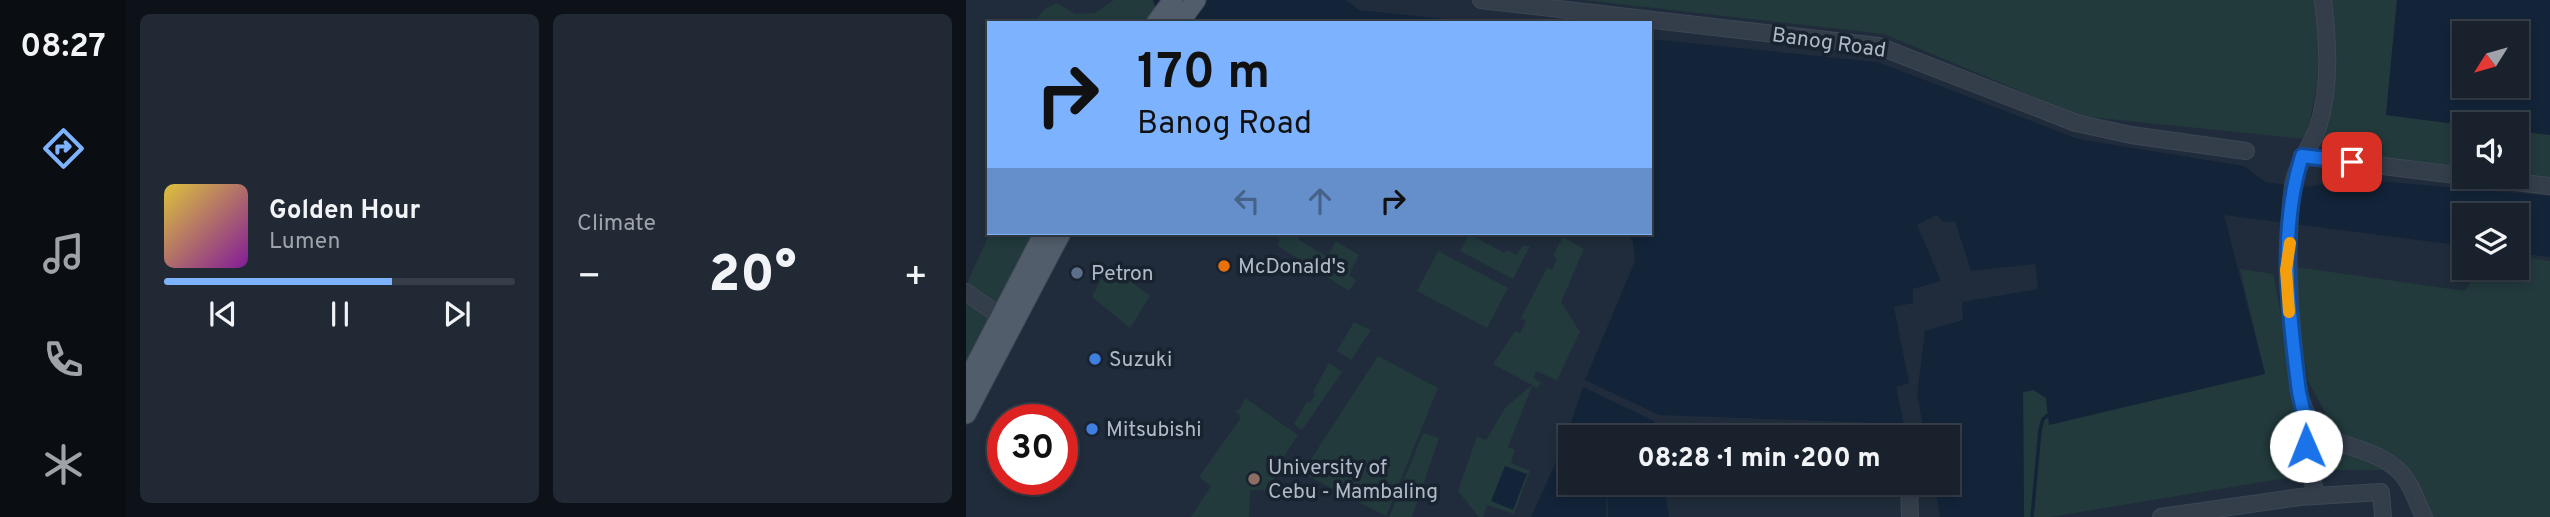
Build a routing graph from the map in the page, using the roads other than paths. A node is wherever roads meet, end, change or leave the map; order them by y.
1 (1196, 0) edge
2 (1481, 0) edge
3 (2323, 0) edge
4 (1168, 15) edge
5 (2246, 151) dead end
6 (2302, 156) junction
7 (2452, 175) edge
8 (2529, 184) edge
9 (2550, 186) edge
10 (1043, 235) edge
11 (1060, 235) edge
12 (966, 292) edge
13 (1000, 316) junction
14 (966, 383) edge
15 (966, 414) edge
16 (2312, 426) junction
17 (1909, 495) edge
18 (2316, 495) junction
19 (1910, 517) edge
20 (2161, 517) edge
21 (2383, 517) edge
22 (2424, 517) edge

1 - 4 main road
2 - 5 street, Banog Road
3 - 6 street
6 - 7 street
6 - 16 street
8 - 9 street
10 - 13 main road
11 - 15 main road
12 - 13 street
13 - 14 main road
16 - 18 street
16 - 22 street
17 - 19 street
18 - 20 street
18 - 21 street

